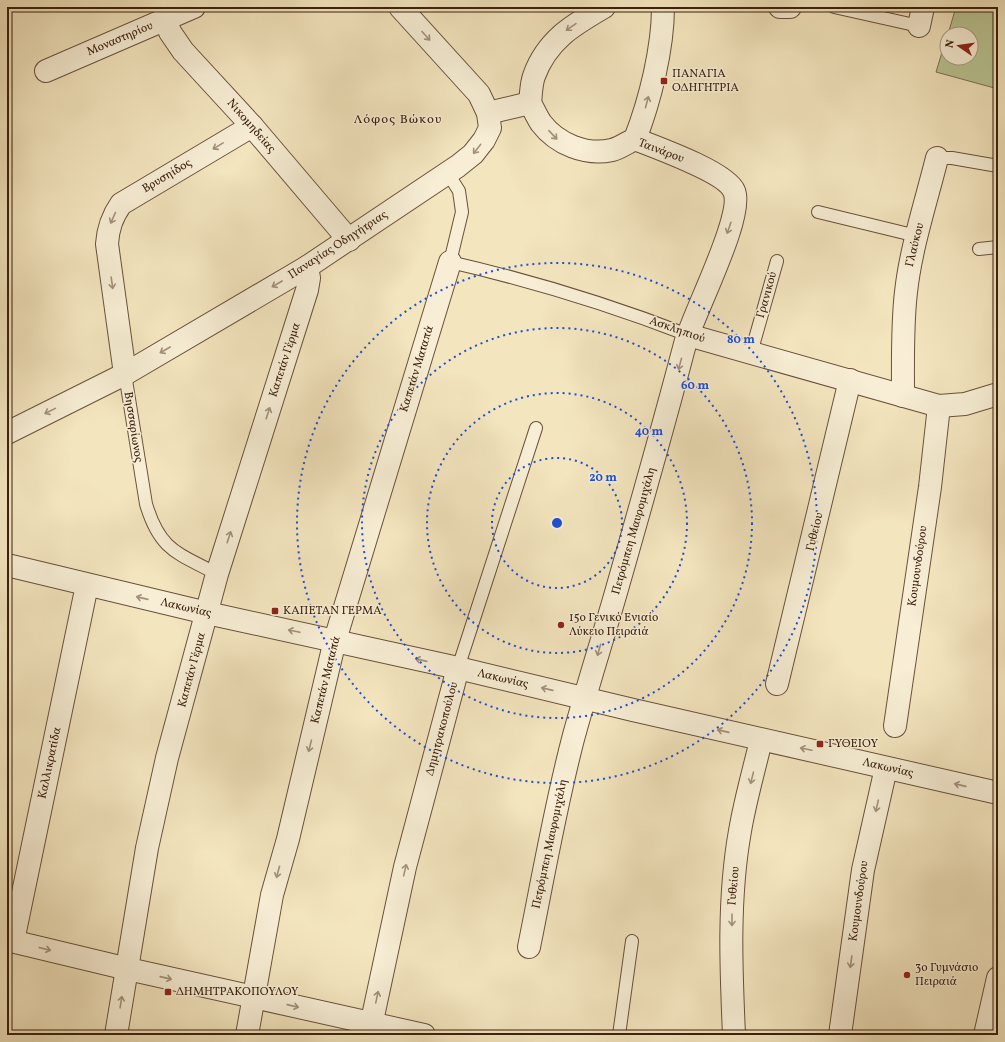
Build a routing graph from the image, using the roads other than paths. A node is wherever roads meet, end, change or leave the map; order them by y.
1 (194, 7) edge
2 (400, 7) edge
3 (604, 7) edge
4 (663, 7) edge
5 (780, 7) edge
6 (790, 7) edge
7 (834, 7) edge
8 (166, 13) edge
9 (921, 17) edge
10 (46, 71) dead end
11 (530, 103) junction
12 (488, 113) junction
13 (252, 126) junction
14 (635, 139) junction
15 (937, 158) joint
16 (998, 166) edge
17 (447, 172) junction
18 (734, 190) joint
19 (818, 212) dead end
20 (917, 236) junction
21 (349, 240) junction
22 (107, 244) joint
23 (998, 247) edge
24 (979, 249) dead end
25 (777, 261) dead end
26 (450, 262) junction
27 (307, 266) junction
28 (688, 335) junction
29 (751, 353) junction
30 (125, 374) junction
31 (850, 380) junction
32 (998, 394) edge
33 (903, 396) junction
34 (939, 406) junction
35 (536, 428) dead end
36 (7, 433) edge
37 (7, 565) edge
38 (217, 574) junction
39 (87, 585) junction
40 (207, 613) junction
41 (335, 640) junction
42 (458, 668) junction
43 (777, 684) dead end
44 (585, 698) junction
45 (895, 726) dead end
46 (761, 740) junction
47 (886, 768) junction
48 (998, 794) edge
49 (10, 940) edge
50 (632, 941) dead end
51 (529, 947) dead end
52 (128, 969) junction
53 (998, 978) edge
54 (254, 997) junction
55 (370, 1029) edge
56 (116, 1035) edge
57 (247, 1035) edge
58 (424, 1035) edge
59 (619, 1035) edge
60 (734, 1035) edge
61 (840, 1035) edge
62 (984, 1035) edge

1 - 8 street, Μοναστηρίου
2 -> 12 street
3 -> 11 street
14 -> 4 street
5 - 6 street
7 - 9 lane
8 - 10 street, Μοναστηρίου
8 - 13 street, Νικομηδείας
11 - 12 street
11 -> 14 street, Ταινάρου
12 -> 17 street, Παναγίας Οδηγήτριας
13 - 21 street, Νικομηδείας
13 -> 22 street, Βρυσηίδος
14 - 18 street, Ταινάρου
15 - 16 lane, Γλαύκου
15 - 20 street, Γλαύκου
17 - 21 street, Παναγίας Οδηγήτριας
17 - 26 lane
18 -> 28 street, Πετρόμπεη Μαυρομιχάλη
19 - 20 lane
20 - 33 street, Γλαύκου
21 - 27 street, Παναγίας Οδηγήτριας
22 -> 30 street, Βησσαρίωνος
23 - 24 lane
25 - 29 lane, Γρανικού
26 - 28 lane, Ασκληπιού
26 - 41 street, Καπετάν Ματαπά
27 -> 30 street, Παναγίας Οδηγήτριας
38 -> 27 street, Καπετάν Γέρμα
28 - 29 street, Ασκληπιού
28 -> 44 street, Πετρόμπεη Μαυρομιχάλη
29 - 31 street, Ασκληπιού
30 -> 36 street, Παναγίας Οδηγήτριας
30 - 38 lane, Βησσαρίωνος
31 - 33 street, Ασκληπιού
31 - 43 street, Γυθείου
32 - 34 street, Ασκληπιού
33 - 34 street, Ασκληπιού
34 - 45 street, Κουμουνδούρου
35 - 42 lane, Δημητρακοπούλου
37 - 39 street, Λακωνίας
38 - 40 street, Καπετάν Γέρμα
40 -> 39 street, Λακωνίας
39 - 49 street, Καλλικρατίδα
41 -> 40 street, Λακωνίας
40 - 52 street, Καπετάν Γέρμα
42 -> 41 street, Λακωνίας
41 -> 54 street, Καπετάν Ματαπά
44 -> 42 street, Λακωνίας
55 -> 42 street, Δημητρακοπούλου
46 -> 44 street, Λακωνίας
44 - 51 street, Πετρόμπεη Μαυρομιχάλη
47 -> 46 street, Λακωνίας
46 -> 60 street, Γυθείου
48 -> 47 street, Λακωνίας
47 -> 61 street, Κουμουνδούρου
49 -> 52 street
50 - 59 lane
52 -> 54 street
56 -> 52 street, Καπετάν Γέρμα
53 - 62 street
54 -> 55 street
54 - 57 street, Καπετάν Ματαπά
55 - 58 street

